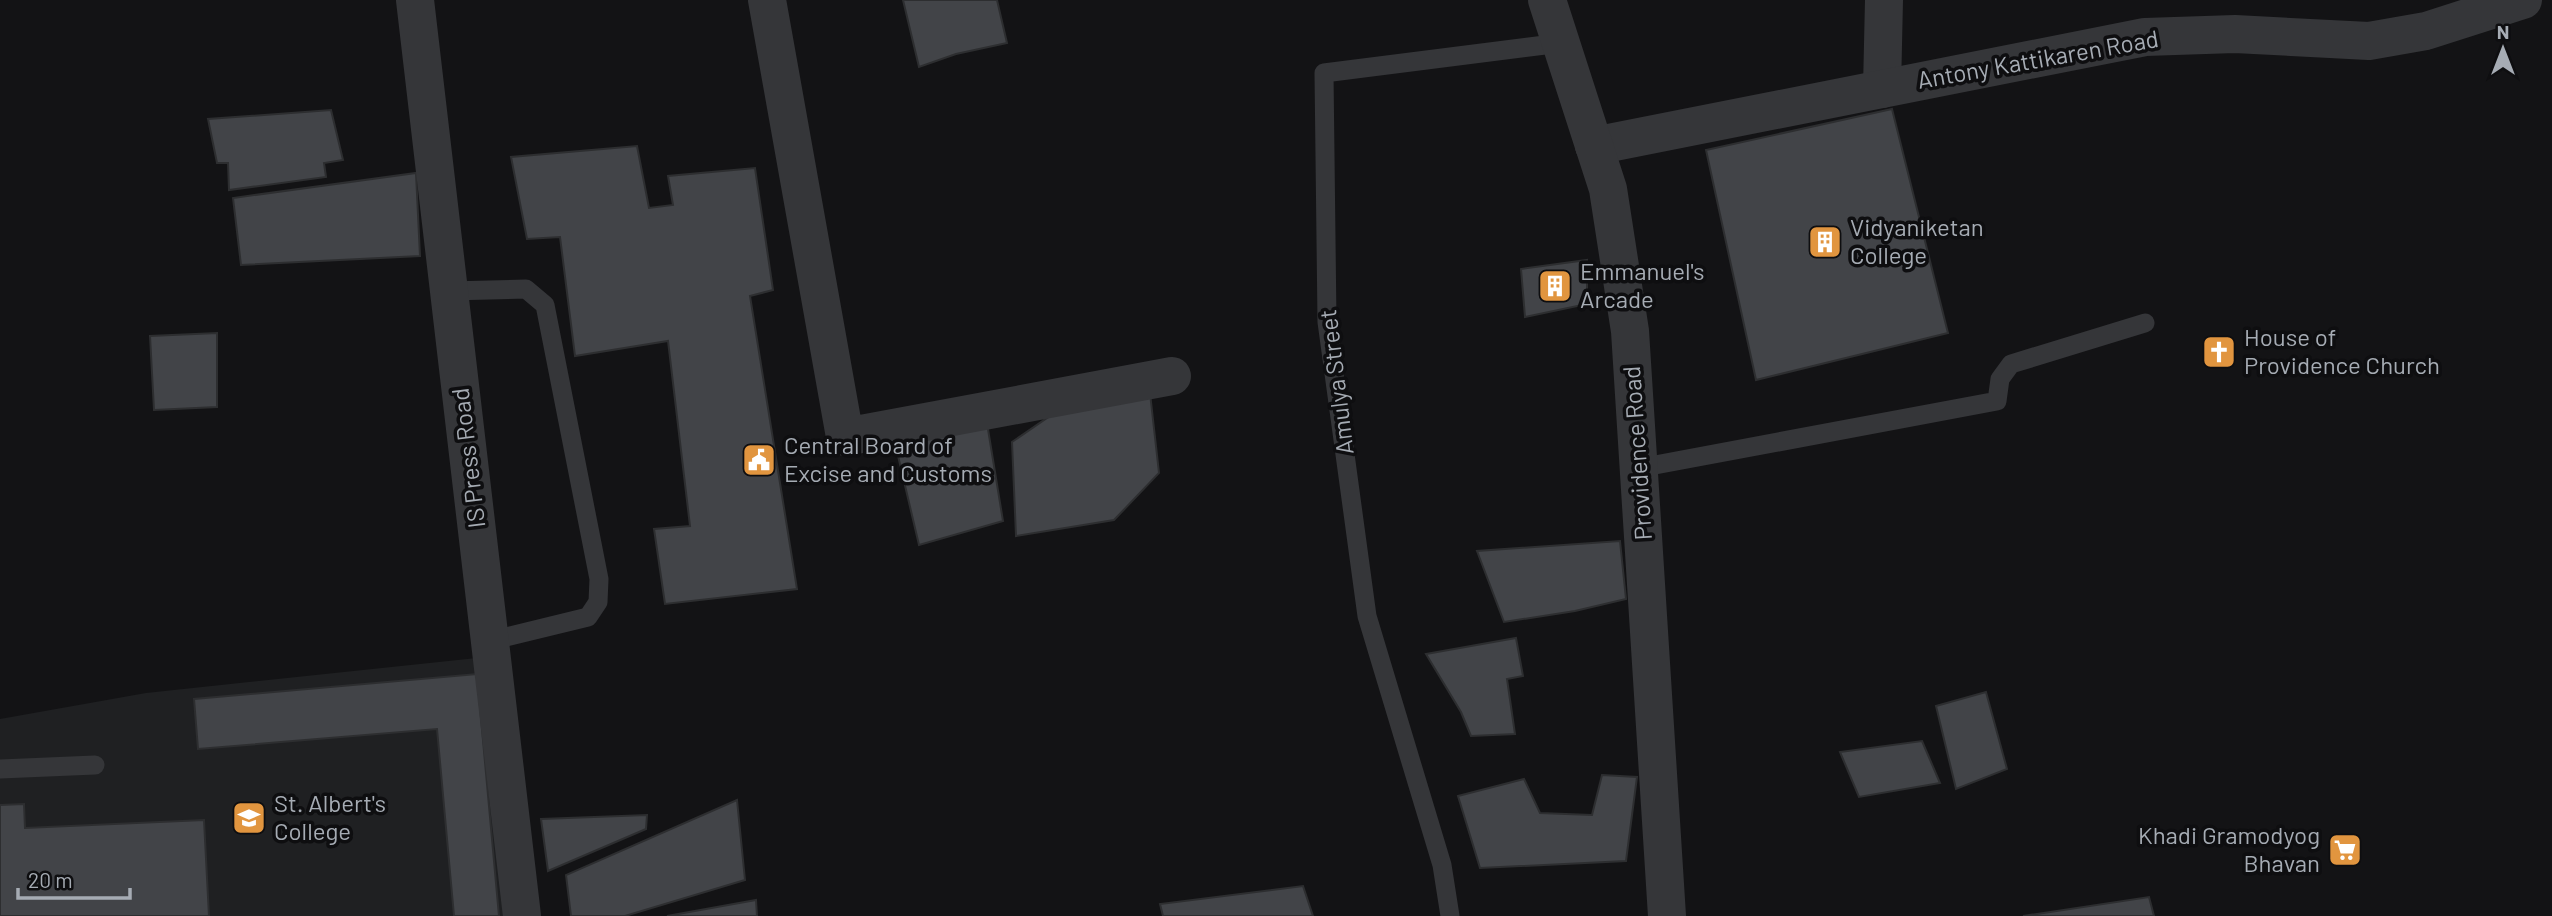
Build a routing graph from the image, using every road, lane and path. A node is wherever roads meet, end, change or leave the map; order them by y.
1 (415, 0) edge
2 (767, 0) edge
3 (1547, 0) edge
4 (1884, 0) edge
5 (2523, 0) edge
6 (1561, 43) junction
7 (1882, 89) junction
8 (1594, 146) junction
9 (449, 291) junction
10 (2146, 323) dead end
11 (1172, 376) dead end
12 (1639, 468) junction
13 (490, 640) junction
14 (95, 765) dead end
15 (0, 769) edge
16 (522, 916) edge
17 (1450, 916) edge
18 (1667, 916) edge

1 - 9 street, IS Press Road
2 - 11 street
3 - 6 street, Providence Road
4 - 7 street
5 - 7 street, Antony Kattikaren Road
6 - 8 street, Providence Road
6 - 17 lane, Amulya Street
7 - 8 street, Antony Kattikaren Road
8 - 12 street, Providence Road
9 - 13 street, IS Press Road
9 - 13 lane
10 - 12 lane
12 - 18 street, Providence Road
13 - 16 street, IS Press Road
14 - 15 lane

